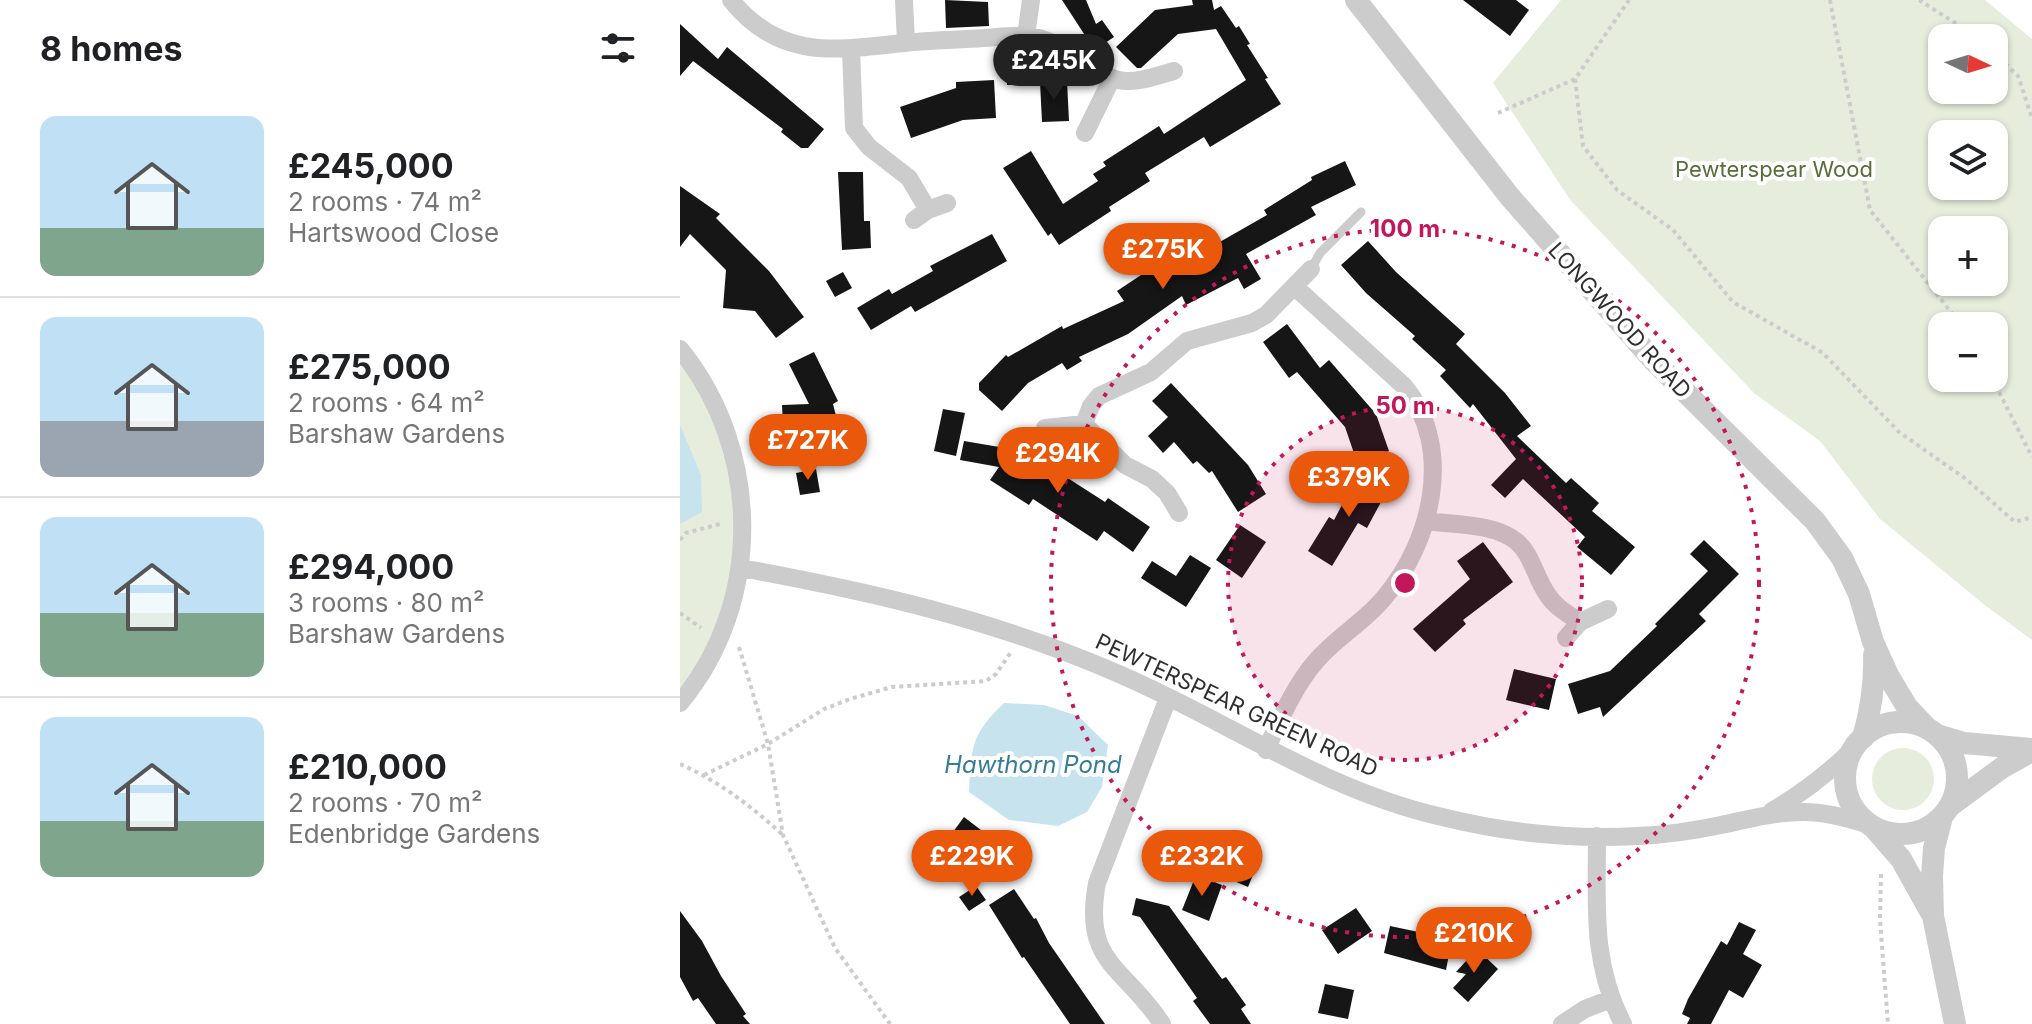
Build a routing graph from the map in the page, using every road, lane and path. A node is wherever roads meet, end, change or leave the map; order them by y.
1 (731, 0) edge
2 (904, 0) edge
3 (1031, 0) edge
4 (1356, 0) edge
5 (1629, 0) edge
6 (1830, 0) edge
7 (1919, 0) edge
8 (1957, 24) edge
9 (1026, 36) junction
10 (906, 43) junction
11 (851, 50) junction
12 (2008, 66) edge
13 (1174, 71) dead end
14 (1112, 78) junction
15 (1575, 79) junction
16 (1498, 113) dead end
17 (2032, 118) edge
18 (1085, 133) dead end
19 (947, 203) dead end
20 (1361, 212) dead end
21 (1311, 269) joint
22 (1295, 287) junction
23 (1951, 312) edge
24 (680, 349) edge
25 (1999, 392) edge
26 (1084, 424) junction
27 (1045, 428) dead end
28 (2032, 457) edge
29 (1179, 516) dead end
30 (2032, 517) edge
31 (1426, 521) junction
32 (725, 523) dead end
33 (680, 540) edge
34 (741, 568) junction
35 (1608, 609) dead end
36 (680, 613) edge
37 (1580, 622) junction
38 (703, 630) dead end
39 (1023, 637) junction
40 (1566, 638) dead end
41 (1873, 642) junction
42 (739, 647) dead end
43 (1168, 698) junction
44 (680, 703) edge
45 (1932, 732) junction
46 (1859, 742) junction
47 (768, 744) junction
48 (1266, 750) junction
49 (2032, 750) edge
50 (680, 764) edge
51 (704, 775) junction
52 (1946, 812) junction
53 (1766, 814) junction
54 (1871, 826) junction
55 (783, 835) junction
56 (1597, 836) junction
57 (1881, 874) dead end
58 (1933, 916) junction
59 (1611, 999) junction
60 (890, 1024) edge
61 (1162, 1024) edge
62 (1562, 1024) edge
63 (1623, 1024) edge
64 (1888, 1024) edge
65 (1955, 1024) edge

1 - 11 street
2 - 10 street
3 - 9 street
4 - 41 street, LONGWOOD ROAD
5 - 15 path
6 - 23 path
7 - 8 path
9 - 10 street
9 - 14 street
10 - 11 street
11 - 19 street
12 - 17 path
13 - 14 street
14 - 18 street
15 - 16 path
15 - 30 path
20 - 21 lane
21 - 22 street
22 - 26 street
22 - 31 street
24 - 34 street
25 - 28 path
26 - 27 street
26 - 29 street
31 - 37 street
31 - 48 street
32 - 33 path
34 - 39 street, PEWTERSPEAR GREEN ROAD
34 - 44 street
35 - 37 street
36 - 38 path
37 - 40 street
39 - 43 street, PEWTERSPEAR GREEN ROAD
39 - 47 path
41 - 45 street, LONGWOOD ROAD
41 - 46 street, LONGWOOD ROAD
42 - 47 path
43 - 48 street, PEWTERSPEAR GREEN ROAD
43 - 61 street
45 - 46 street
45 - 49 street
45 - 52 street
46 - 53 street, PEWTERSPEAR GREEN ROAD
46 - 54 street
47 - 51 path
47 - 55 path
48 - 56 street, PEWTERSPEAR GREEN ROAD
49 - 52 street
50 - 51 path
51 - 55 path
52 - 54 street
52 - 58 street
53 - 54 street, PEWTERSPEAR GREEN ROAD
53 - 56 street, PEWTERSPEAR GREEN ROAD
54 - 58 street
55 - 60 path
56 - 59 street
57 - 64 path
58 - 65 street
59 - 62 street
59 - 63 street

